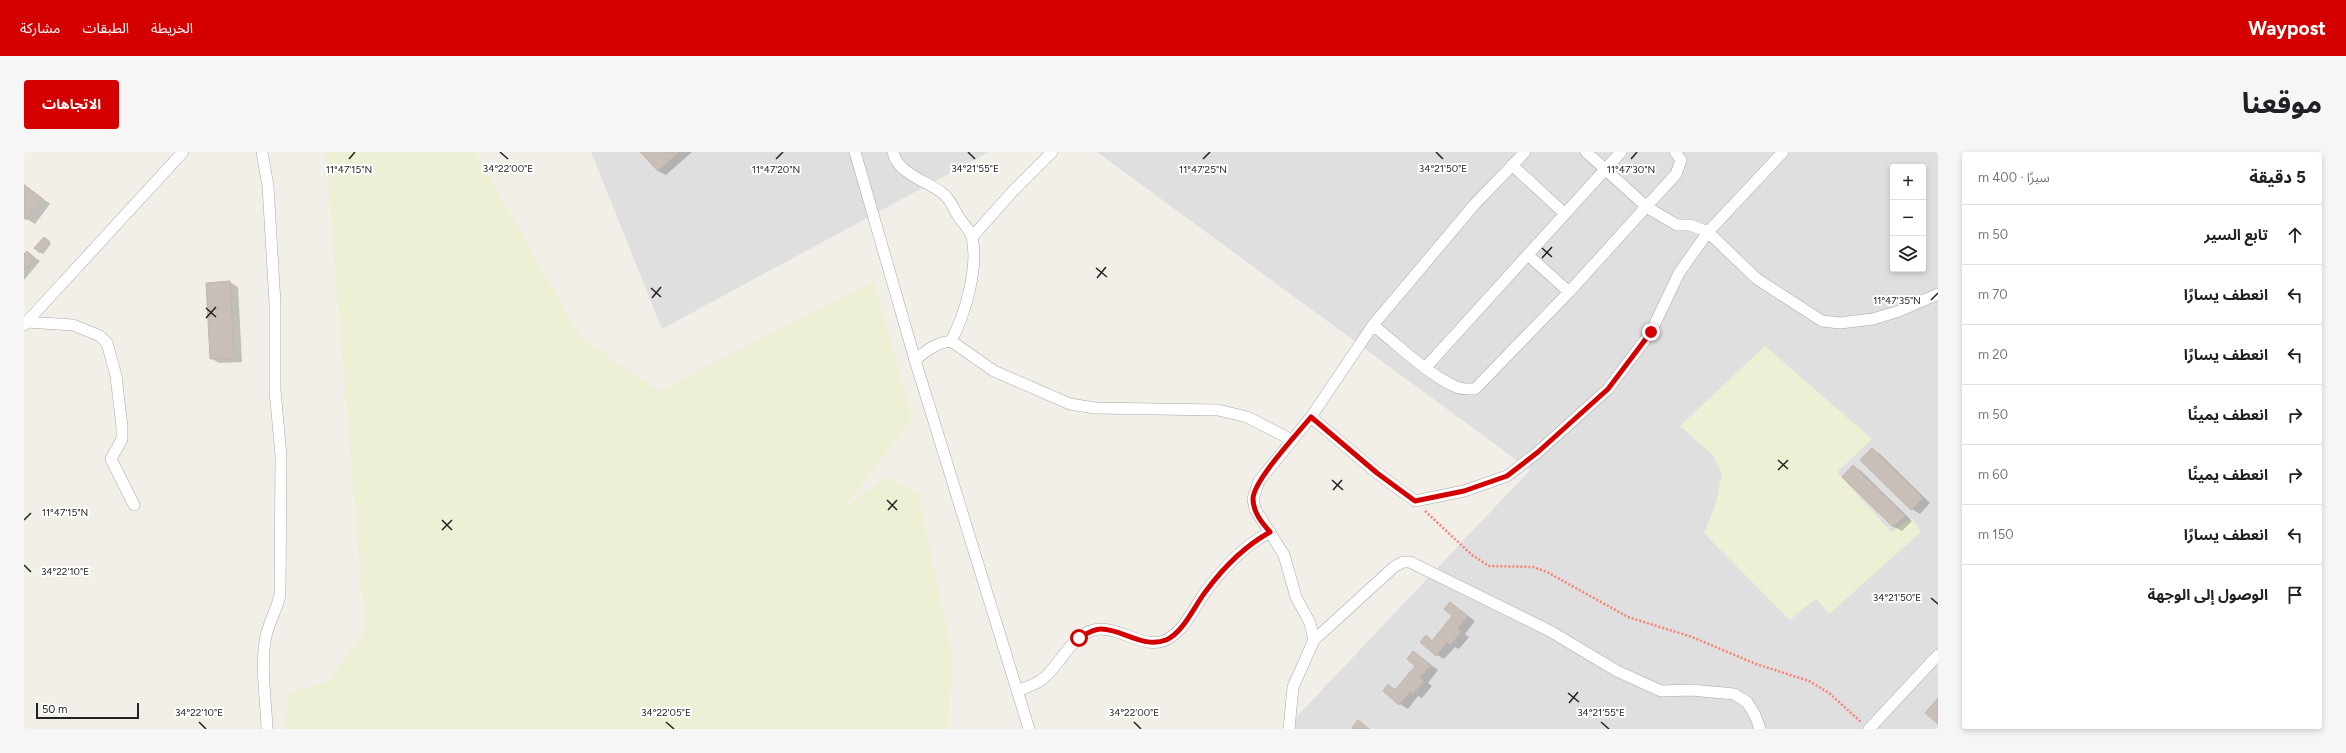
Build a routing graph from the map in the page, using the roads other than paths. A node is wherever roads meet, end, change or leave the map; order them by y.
1 (183, 152) edge
2 (262, 152) edge
3 (855, 152) edge
4 (893, 152) edge
5 (1052, 152) edge
6 (1525, 152) edge
7 (1586, 152) edge
8 (1621, 152) edge
9 (1675, 152) edge
10 (1783, 152) edge
11 (1512, 166) junction
12 (1605, 170) junction
13 (1648, 208) junction
14 (1565, 214) junction
15 (1708, 232) junction
16 (972, 237) junction
17 (1528, 254) junction
18 (1570, 292) junction
19 (1938, 294) edge
20 (26, 324) edge
21 (1373, 325) junction
22 (951, 341) junction
23 (915, 360) junction
24 (1426, 367) junction
25 (1311, 417) junction
26 (1292, 440) junction
27 (134, 505) dead end
28 (1270, 532) junction
29 (1314, 640) junction
30 (1938, 655) edge
31 (1018, 691) junction
32 (267, 729) edge
33 (1029, 729) edge
34 (1289, 729) edge
35 (1760, 729) edge
36 (1869, 729) edge

1 - 20 street
2 - 32 street
3 - 23 street
4 - 16 street
5 - 16 street
6 - 11 street
7 - 12 street
8 - 12 street
9 - 13 street
10 - 15 street
11 - 14 street
11 - 21 street
12 - 13 street
12 - 14 street
13 - 15 street
13 - 18 street
14 - 17 street
15 - 19 street
15 - 25 street
16 - 22 street
17 - 18 street
17 - 24 street
18 - 24 street
20 - 27 street
21 - 24 street
21 - 25 street
22 - 23 street
22 - 26 street
23 - 31 street
25 - 26 street
26 - 28 street
28 - 29 street
28 - 31 street
29 - 34 street
29 - 35 street
30 - 36 street
31 - 33 street

